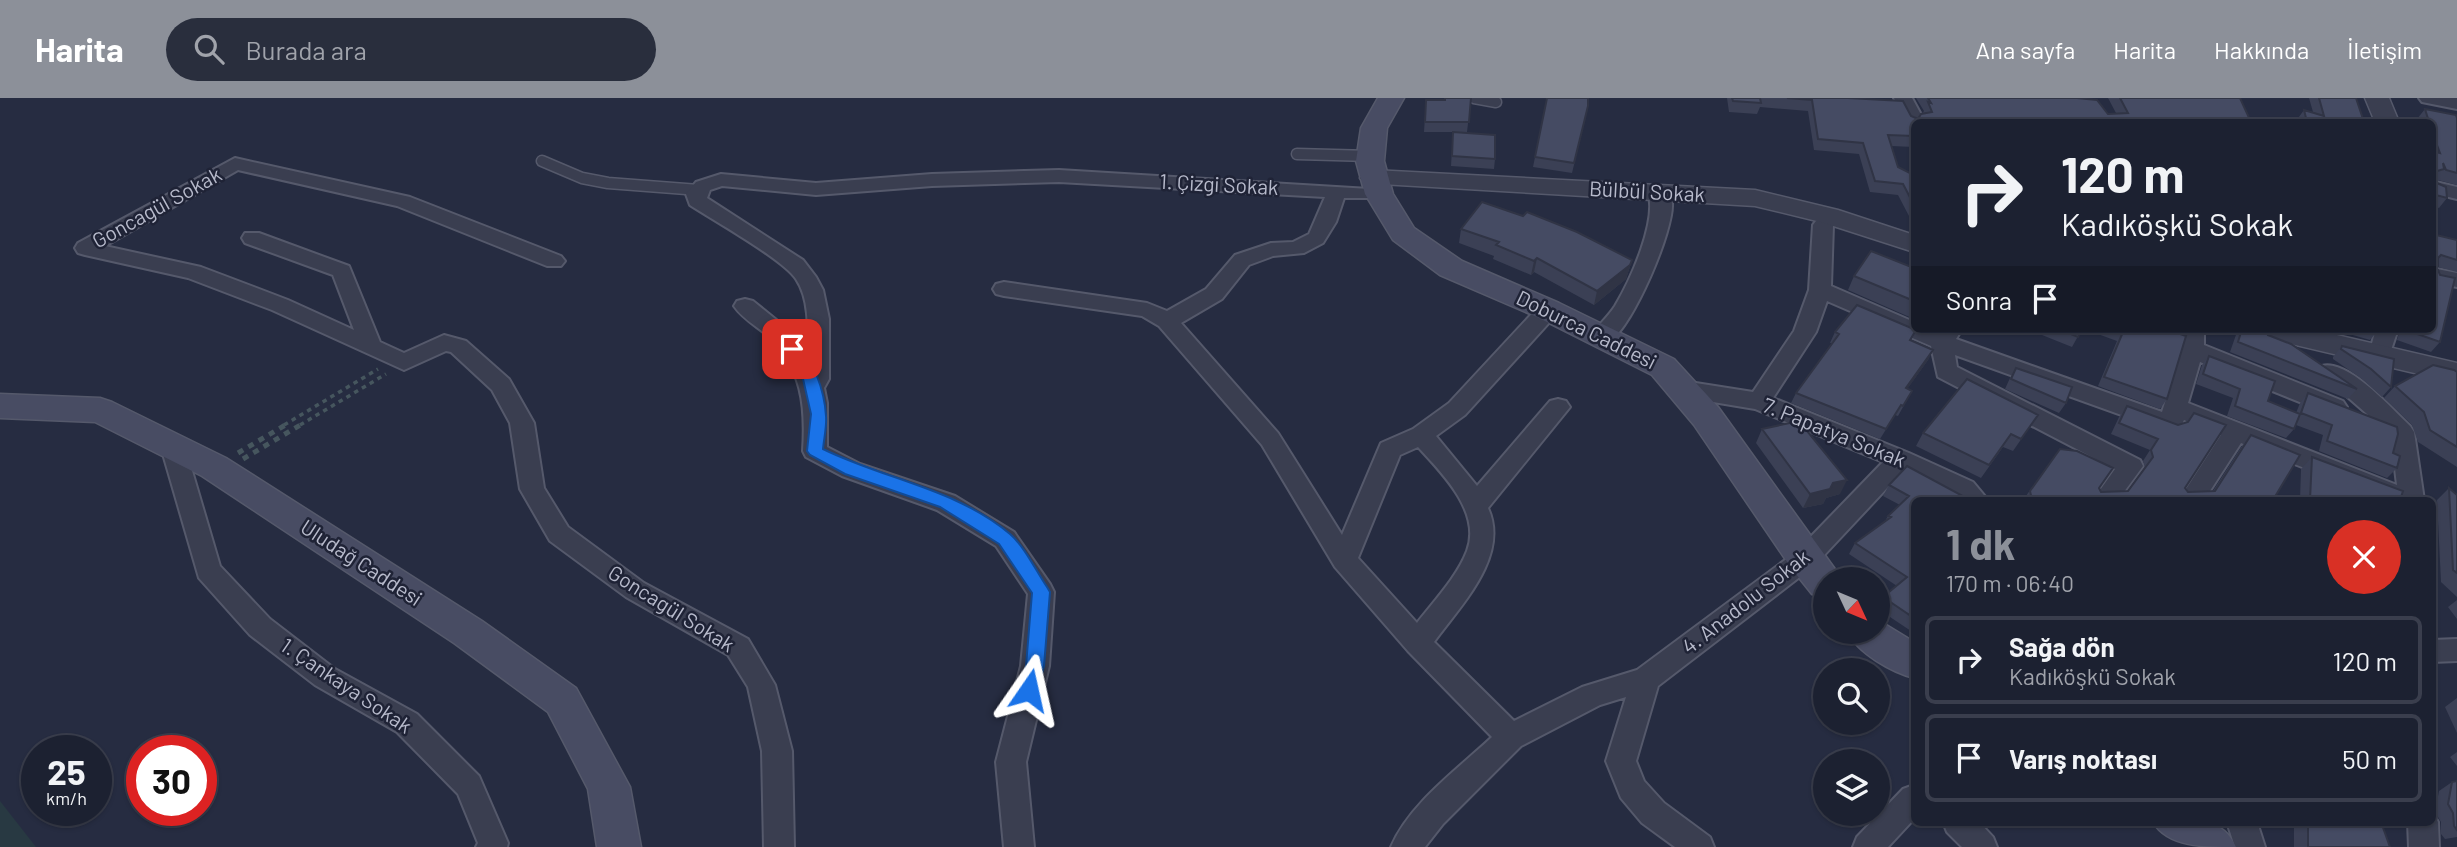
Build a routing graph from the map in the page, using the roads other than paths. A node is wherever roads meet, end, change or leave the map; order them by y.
1 (1391, 98) edge
2 (1474, 98) edge
3 (1903, 98) edge
4 (2377, 98) edge
5 (2428, 98) edge
6 (1496, 102) dead end
7 (2457, 103) edge
8 (1914, 119) edge
9 (2386, 119) edge
10 (1297, 154) dead end
11 (542, 161) dead end
12 (1374, 176) junction
13 (2436, 188) edge
14 (699, 190) junction
15 (1337, 191) junction
16 (2457, 193) edge
17 (1660, 198) junction
18 (1823, 225) junction
19 (252, 237) dead end
20 (1911, 243) edge
21 (1911, 255) edge
22 (554, 261) dead end
23 (2436, 276) edge
24 (2457, 281) edge
25 (1004, 289) dead end
26 (1820, 290) junction
27 (745, 306) dead end
28 (1548, 310) junction
29 (1167, 321) junction
30 (1911, 322) edge
31 (2274, 333) edge
32 (2303, 333) edge
33 (1946, 335) edge
34 (1602, 336) junction
35 (2193, 339) edge
36 (2383, 342) edge
37 (370, 344) junction
38 (2457, 373) edge
39 (812, 387) junction
40 (1683, 389) junction
41 (1759, 401) junction
42 (0, 406) edge
43 (1558, 407) dead end
44 (2175, 407) junction
45 (2236, 430) junction
46 (2402, 432) junction
47 (1421, 435) junction
48 (173, 447) junction
49 (1900, 459) junction
50 (1973, 497) edge
51 (2107, 497) edge
52 (2193, 497) edge
53 (2404, 497) edge
54 (2411, 497) edge
55 (1476, 505) junction
56 (1344, 560) junction
57 (1818, 567) edge
58 (1813, 568) edge
59 (1813, 572) edge
60 (1418, 643) junction
61 (1886, 644) edge
62 (2457, 650) edge
63 (2436, 651) edge
64 (1911, 660) edge
65 (1646, 679) junction
66 (1511, 737) junction
67 (1911, 802) edge
68 (1962, 826) edge
69 (2180, 826) edge
70 (2243, 826) edge
71 (2423, 826) edge
72 (491, 847) edge
73 (619, 847) edge
74 (779, 847) edge
75 (1019, 847) edge
76 (1406, 847) edge
77 (1699, 847) edge
78 (1868, 847) edge
79 (1982, 847) edge
80 (2214, 847) edge
81 (2250, 847) edge
82 (2424, 847) edge

1 - 12 main road
2 - 6 lane
3 - 8 street
4 - 9 street
5 - 7 street
10 - 12 lane
11 - 14 lane
12 - 15 street, 1. Çizgi Sokak
12 - 17 street, Bülbül Sokak
12 - 28 main road, Doburca Caddesi
13 - 16 street
14 - 15 street, 1. Çizgi Sokak
14 - 39 street
15 - 29 street
17 - 18 street, Bülbül Sokak
17 - 20 street, Bülbül Sokak
17 - 34 street
18 - 21 street, Bülbül Sokak
18 - 26 street
19 - 37 street
22 - 37 street, Goncagül Sokak
23 - 24 street
25 - 29 street
26 - 30 street
26 - 41 street
27 - 39 street
28 - 34 main road, Doburca Caddesi
28 - 47 street
29 - 56 street
31 - 46 street
32 - 36 street
33 - 44 street
33 - 51 street
34 - 40 main road, Doburca Caddesi
35 - 44 street
35 - 46 street
36 - 38 street
37 - 74 street, Goncagül Sokak
39 - 75 street
40 - 41 street, 7. Papatya Sokak
40 - 58 main road, Doburca Caddesi
41 - 49 street, 7. Papatya Sokak
42 - 48 main road, Uludağ Caddesi
43 - 55 street
44 - 45 street
45 - 52 street
45 - 53 street
46 - 54 street
47 - 55 street
47 - 56 street
48 - 72 street, 1. Çankaya Sokak
48 - 73 main road, Uludağ Caddesi
49 - 50 street, 7. Papatya Sokak
49 - 57 street, 4. Anadolu Sokak
55 - 60 street
56 - 60 street
59 - 65 street, 4. Anadolu Sokak
60 - 66 street
61 - 64 main road
62 - 63 street
65 - 66 street, 4. Anadolu Sokak
65 - 77 street
66 - 76 street, 4. Anadolu Sokak
67 - 78 street
68 - 79 street
69 - 80 main road
70 - 81 street
71 - 82 street

